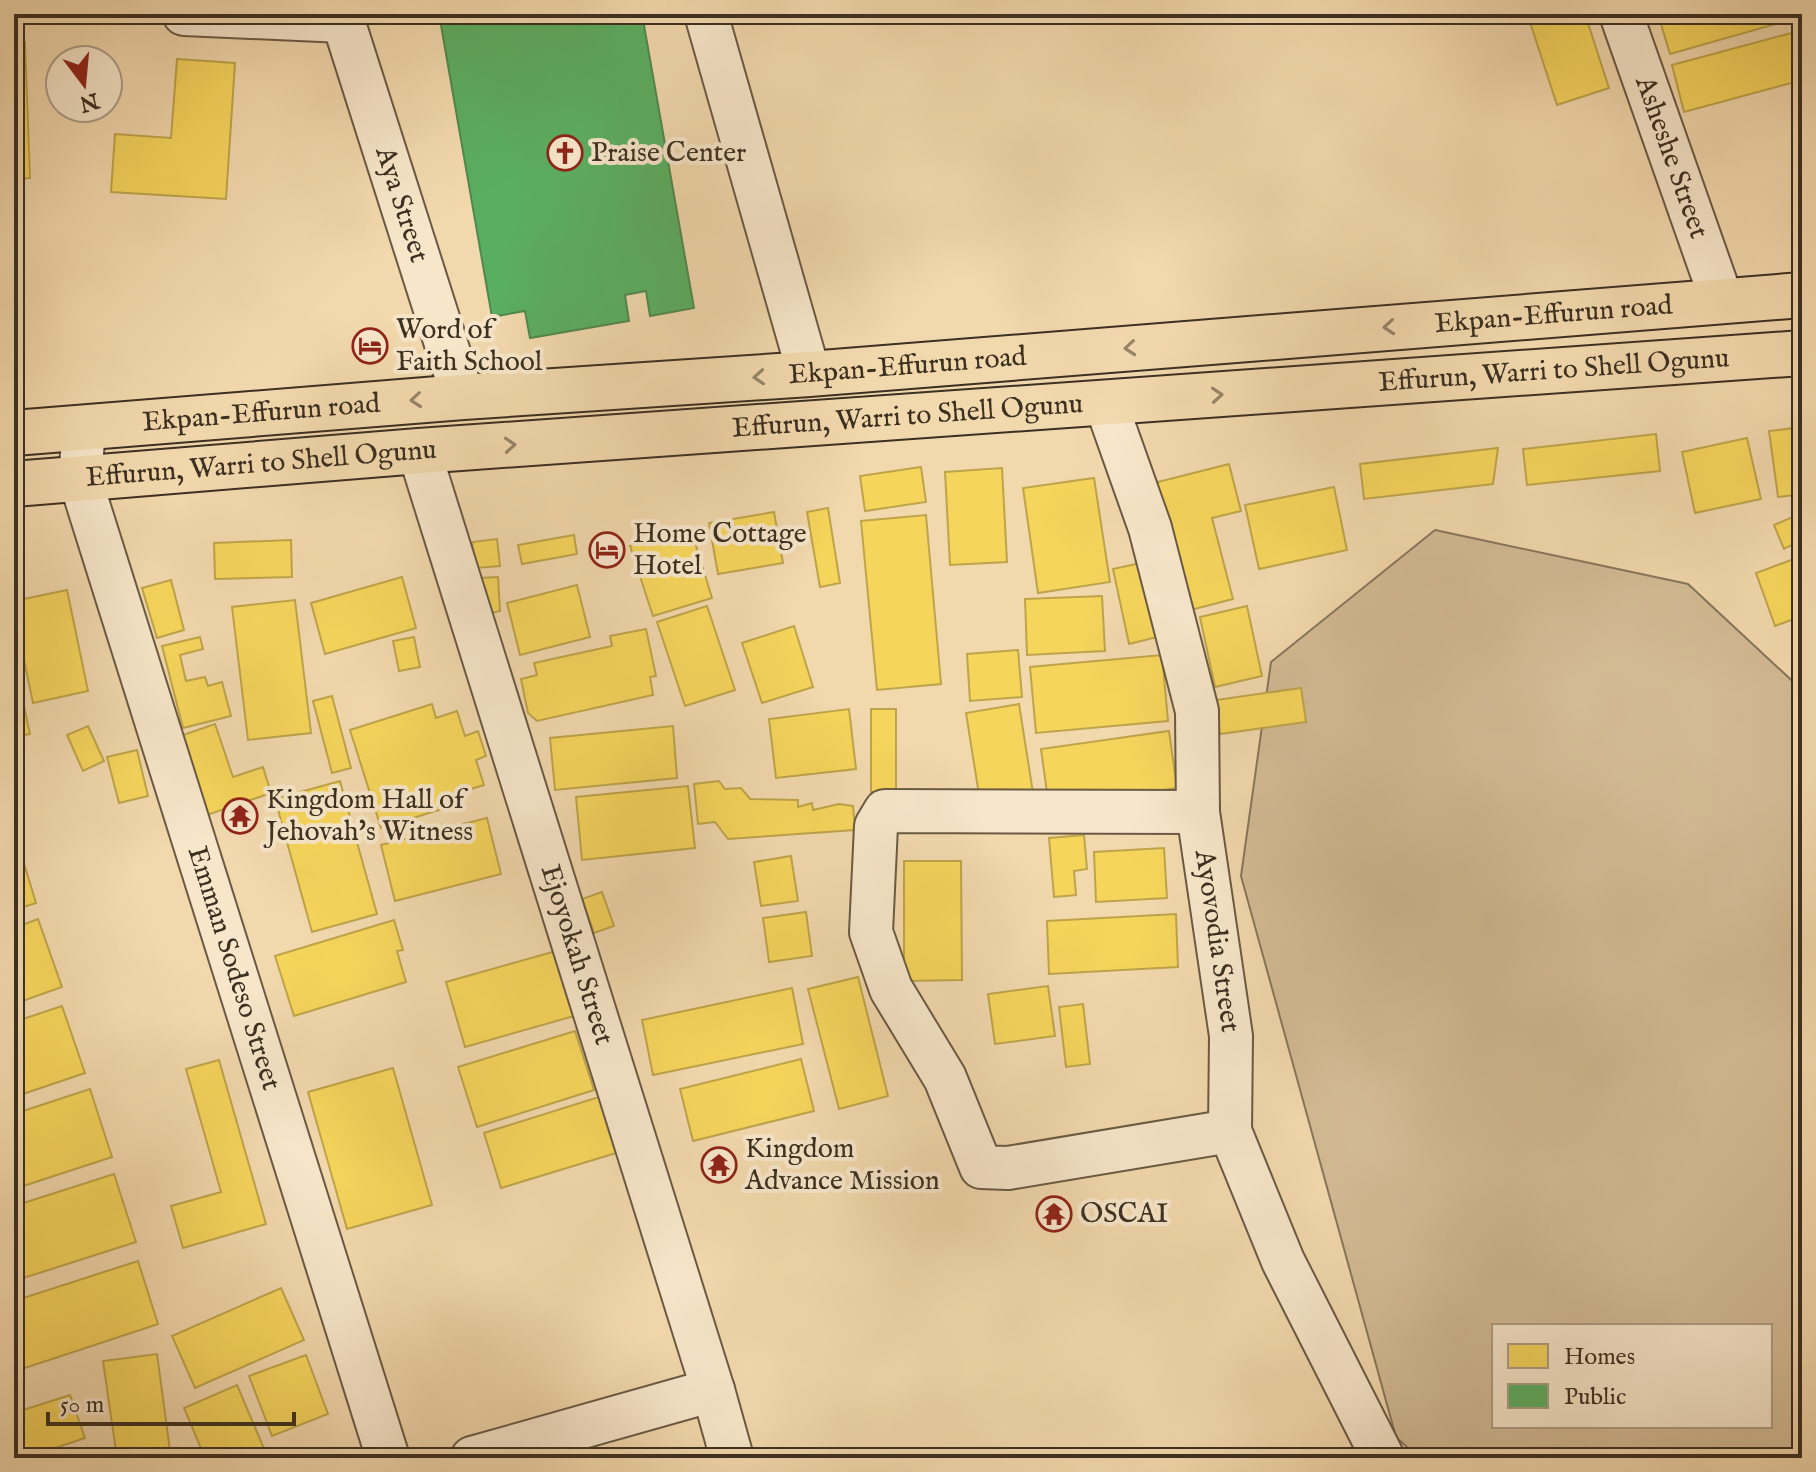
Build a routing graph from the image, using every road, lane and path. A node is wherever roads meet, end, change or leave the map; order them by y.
1 (184, 14) edge
2 (706, 14) edge
3 (1621, 14) edge
4 (342, 17) edge
5 (1802, 295) edge
6 (1722, 301) junction
7 (1802, 353) edge
8 (809, 374) junction
9 (463, 397) junction
10 (1106, 404) junction
11 (84, 428) junction
12 (14, 433) edge
13 (419, 451) junction
14 (80, 479) junction
15 (14, 484) edge
16 (1198, 812) junction
17 (1230, 1131) junction
18 (713, 1390) junction
19 (388, 1458) edge
20 (472, 1458) edge
21 (732, 1458) edge
22 (1383, 1458) edge

1 - 4 street
2 - 8 street
3 - 6 street, Asheshe Street
4 - 9 street, Aya Street
5 - 6 main road, Ekpan-Effurun road
6 -> 8 main road, Ekpan-Effurun road
10 -> 7 main road, Effurun, Warri to Shell Ogunu
8 -> 9 main road, Ekpan-Effurun road
9 -> 11 main road, Ekpan-Effurun road
13 -> 10 main road, Effurun, Warri to Shell Ogunu
10 - 16 street, Ayovodia Street
11 - 12 main road, Ekpan-Effurun road
11 - 14 street
13 - 14 main road, Effurun, Warri to Shell Ogunu
13 - 18 street, Ejoyokah Street
14 - 15 main road, Effurun, Warri to Shell Ogunu
14 - 19 street, Emman Sodeso Street
16 - 17 street, Ayovodia Street
16 - 17 street
17 - 22 street, Ayovodia Street
18 - 20 street
18 - 21 street, Ejoyokah Street

